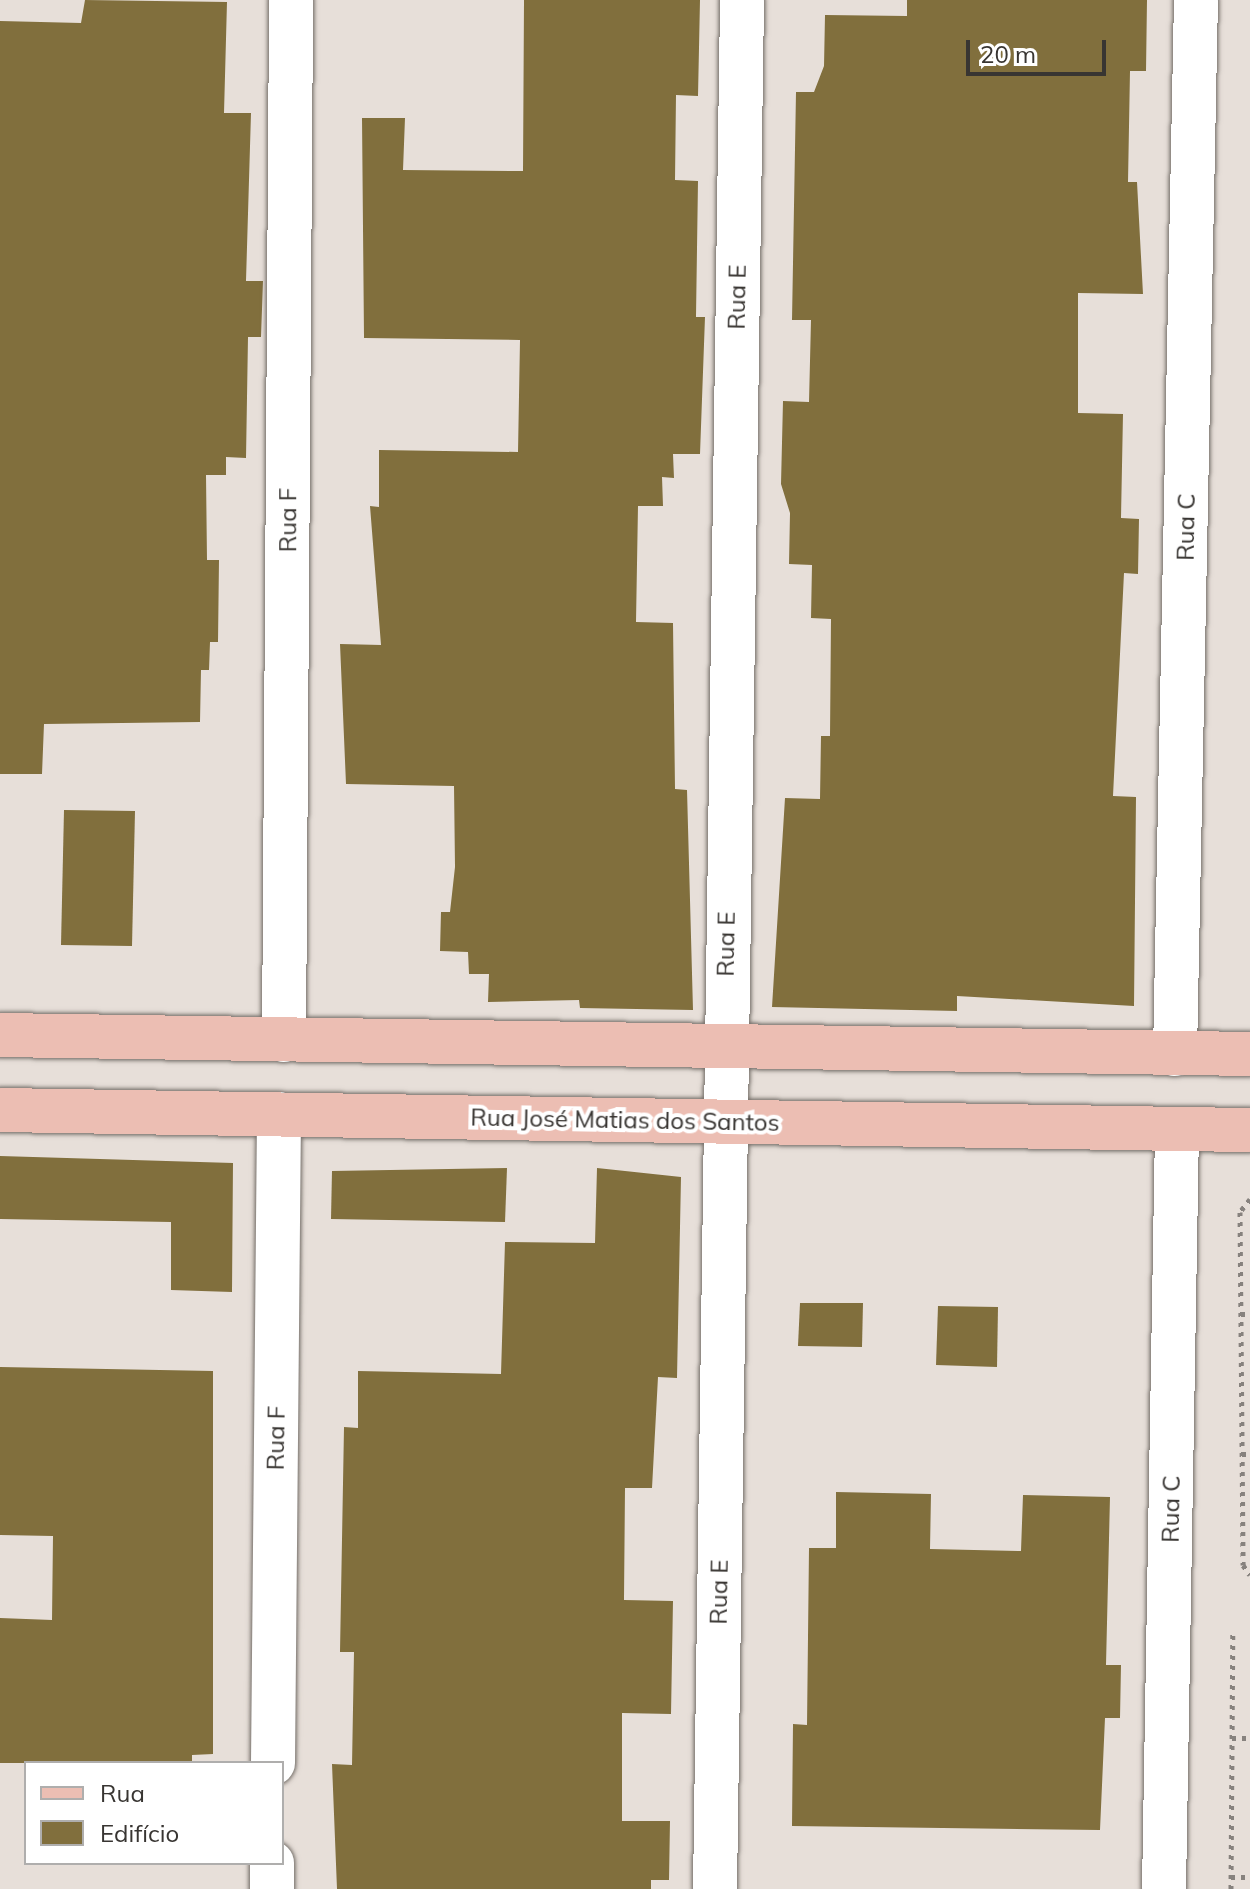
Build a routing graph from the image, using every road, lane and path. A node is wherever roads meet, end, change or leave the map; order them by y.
1 (291, 0) edge
2 (742, 0) edge
3 (1196, 0) edge
4 (0, 1035) edge
5 (284, 1040) junction
6 (724, 1047) junction
7 (1175, 1054) junction
8 (1250, 1054) edge
9 (0, 1110) edge
10 (279, 1114) junction
11 (724, 1121) junction
12 (1177, 1129) junction
13 (1250, 1130) edge
14 (1250, 1199) edge
15 (1241, 1314) junction
16 (1250, 1314) edge
17 (1242, 1454) junction
18 (1250, 1454) edge
19 (1250, 1575) edge
20 (1233, 1630) dead end
21 (1232, 1738) junction
22 (1250, 1738) edge
23 (273, 1761) edge
24 (272, 1865) edge
25 (1231, 1877) junction
26 (1250, 1877) edge
27 (272, 1889) edge
28 (715, 1889) edge
29 (1164, 1889) edge
30 (1231, 1889) edge

1 - 5 street, Rua F
2 - 6 street, Rua E
3 - 7 street, Rua C
4 - 5 main road
5 - 6 main road
6 - 7 main road
6 - 11 street, Rua E
7 - 8 main road
9 - 10 main road, Rua José Matias dos Santos
10 - 11 main road, Rua José Matias dos Santos
10 - 23 street, Rua F
11 - 12 main road, Rua José Matias dos Santos
11 - 28 street, Rua E
12 - 13 main road, Rua José Matias dos Santos
12 - 29 street, Rua C
14 - 15 path
15 - 16 path
15 - 17 path
17 - 18 path
17 - 19 path
20 - 21 path
21 - 22 path
21 - 25 path
24 - 27 street
25 - 26 path
25 - 30 path

